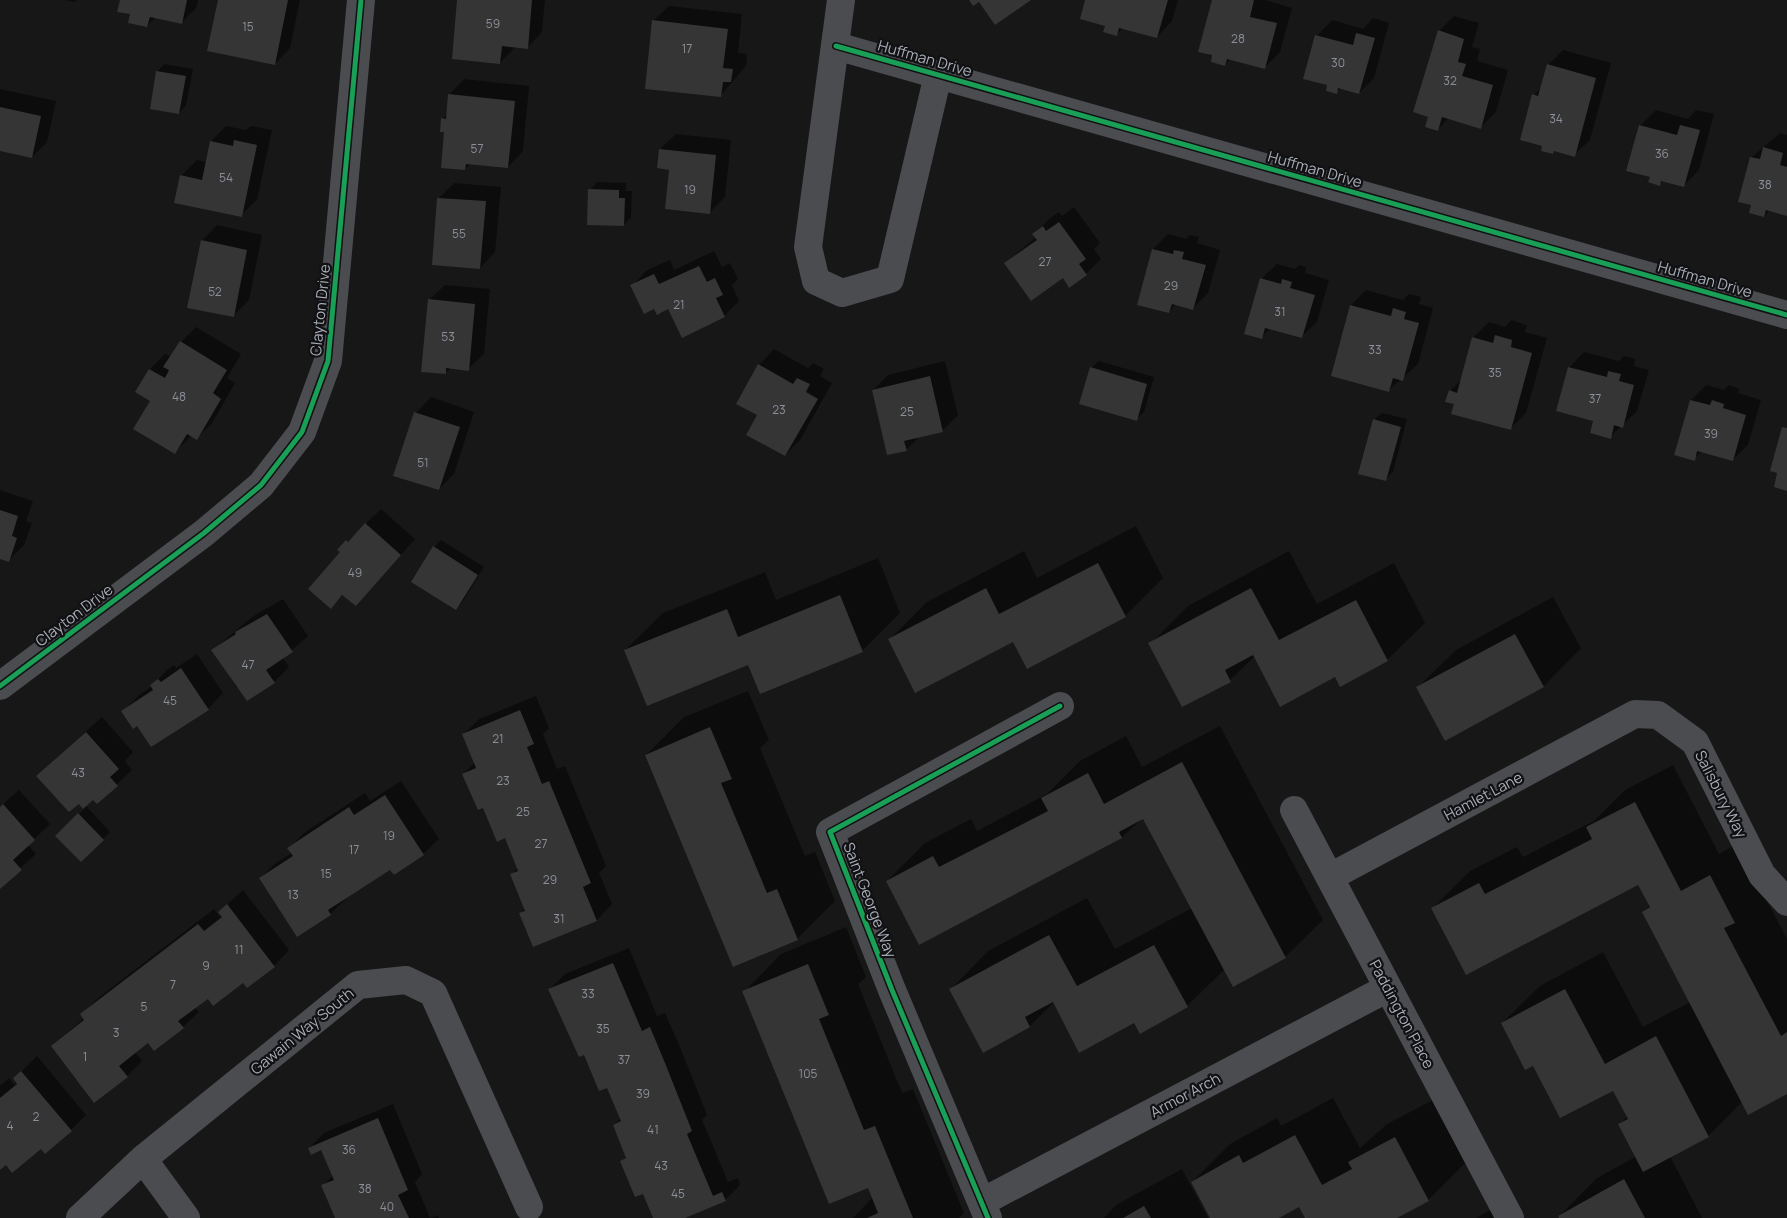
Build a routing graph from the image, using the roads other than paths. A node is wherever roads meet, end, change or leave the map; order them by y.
1 (361, 0) edge
2 (841, 0) edge
3 (836, 46) junction
4 (938, 75) junction
5 (1787, 315) edge
6 (0, 686) edge
7 (1060, 706) dead end
8 (1635, 714) joint
9 (1294, 810) dead end
10 (1330, 877) junction
11 (1787, 902) edge
12 (1388, 988) junction
13 (143, 1159) junction
14 (529, 1207) dead end
15 (985, 1210) edge
16 (80, 1218) edge
17 (186, 1218) edge
18 (1510, 1218) edge

1 - 6 street, Clayton Drive
2 - 3 street, Huffman Drive
3 - 4 street, Huffman Drive
3 - 4 street, Huffman Drive
4 - 5 street, Huffman Drive
7 - 15 street, Saint George Way
8 - 10 street, Hamlet Lane
8 - 11 street, Salisbury Way
9 - 10 street, Paddington Place
10 - 12 street, Paddington Place
12 - 15 street, Armor Arch
12 - 18 street, Paddington Place
13 - 14 street, Gawain Way South
13 - 16 street, Gawain Way South
13 - 17 street

